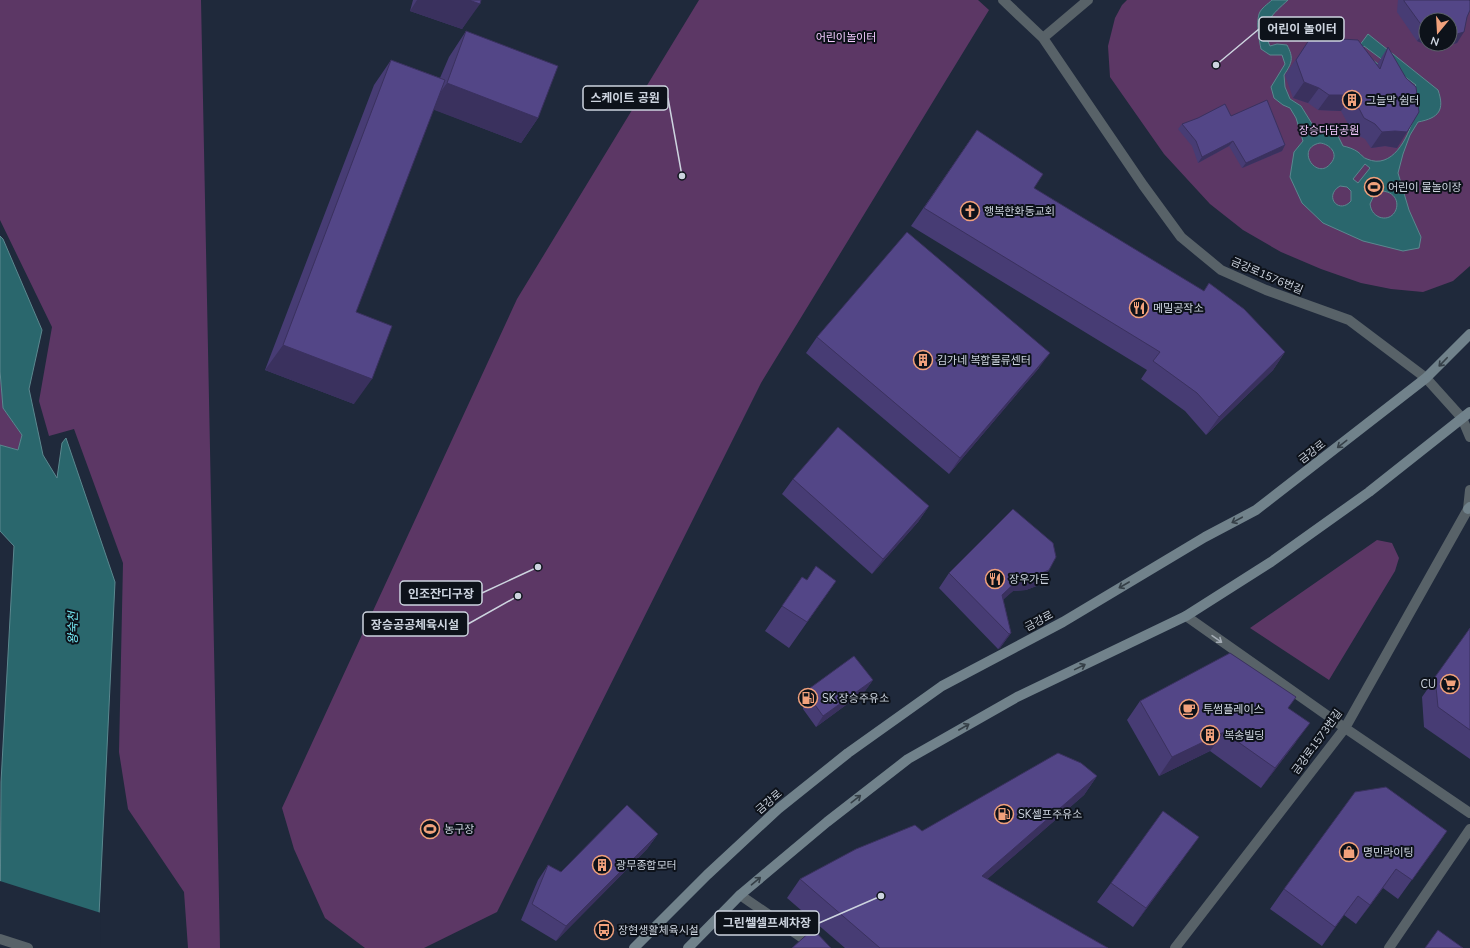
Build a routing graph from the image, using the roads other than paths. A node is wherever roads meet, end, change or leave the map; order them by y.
1 (1003, 0) edge
2 (1088, 0) edge
3 (1043, 38) junction
4 (1470, 334) edge
5 (1426, 378) junction
6 (1466, 415) edge
7 (1470, 437) edge
8 (1470, 490) edge
9 (1469, 508) edge
10 (1186, 616) junction
11 (1345, 728) junction
12 (1470, 813) edge
13 (1470, 829) edge
14 (740, 895) junction
15 (0, 939) edge
16 (28, 948) edge
17 (634, 948) edge
18 (688, 948) edge
19 (817, 948) edge
20 (1175, 948) edge
21 (1389, 948) edge

1 - 3 street, 금강로1576번길
2 - 3 street
3 - 5 street, 금강로1576번길
4 -> 5 main road, 금강로
5 - 6 street, 금강로1576번길
5 -> 17 main road, 금강로
6 - 7 street
6 - 10 main road
8 - 9 street, 금강로1573번길
9 - 11 street, 금강로1573번길
10 -> 11 street
14 -> 10 main road
11 - 12 street
11 - 20 street, 금강로1573번길
13 - 21 street
14 - 18 main road
14 - 19 street
15 - 16 street

